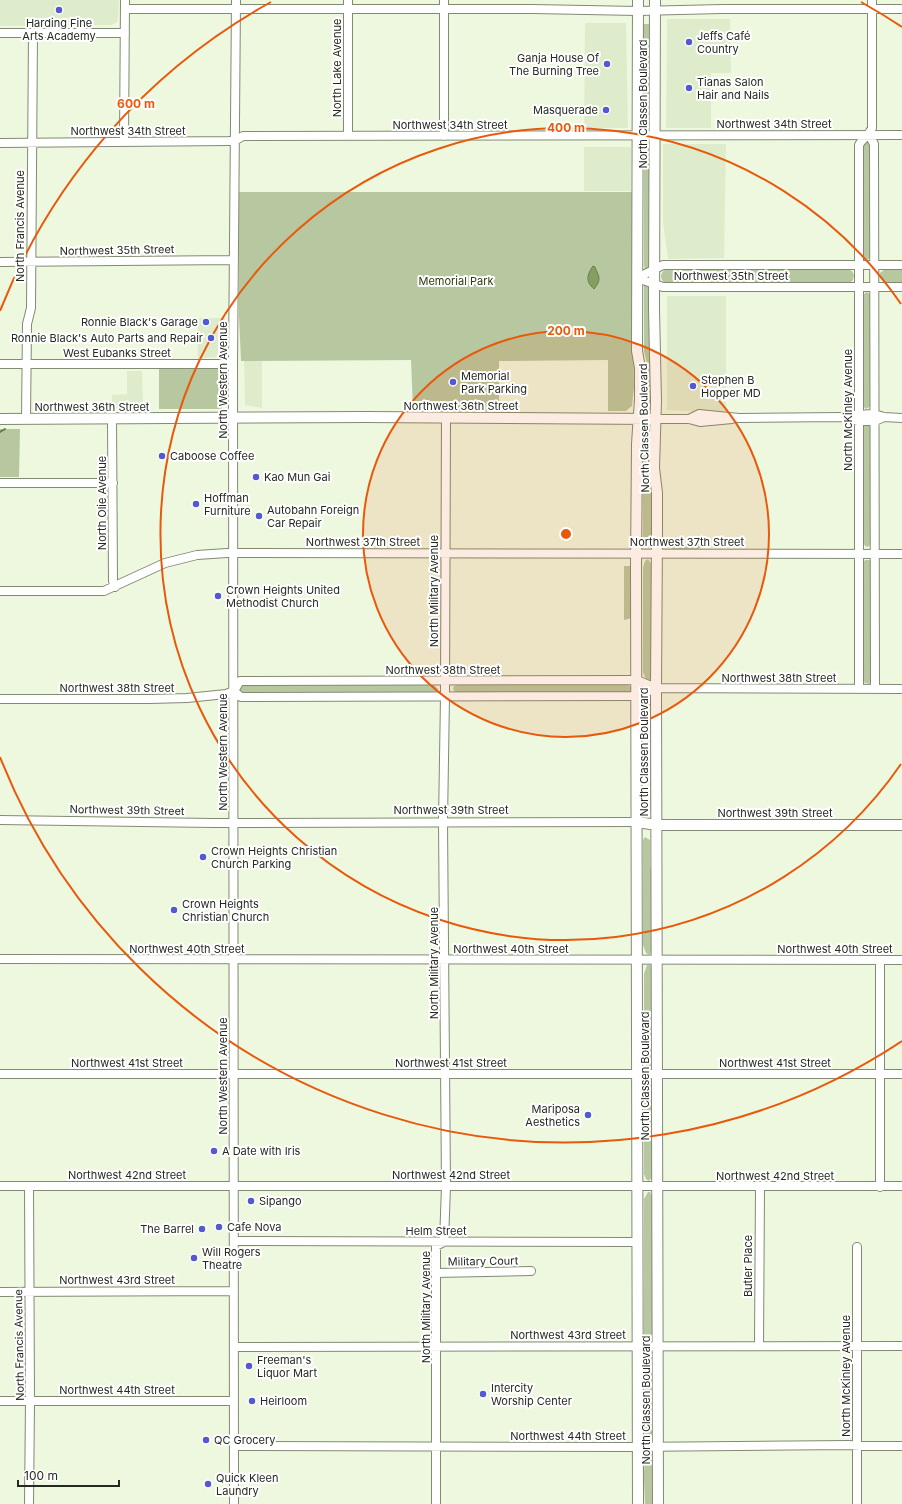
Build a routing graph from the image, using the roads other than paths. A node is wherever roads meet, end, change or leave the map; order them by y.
1 (126, 0) edge
2 (236, 0) edge
3 (348, 0) edge
4 (444, 0) edge
5 (638, 0) edge
6 (655, 0) edge
7 (872, 0) edge
8 (125, 9) junction
9 (236, 9) junction
10 (348, 9) junction
11 (444, 9) junction
12 (872, 9) junction
13 (902, 9) edge
14 (638, 11) junction
15 (655, 11) junction
16 (0, 33) edge
17 (33, 33) junction
18 (125, 33) junction
19 (869, 135) junction
20 (902, 135) edge
21 (348, 136) junction
22 (444, 136) junction
23 (637, 136) junction
24 (656, 136) junction
25 (236, 140) junction
26 (124, 142) junction
27 (0, 143) edge
28 (32, 143) junction
29 (234, 260) junction
30 (0, 262) edge
31 (31, 262) junction
32 (859, 265) junction
33 (874, 265) junction
34 (902, 265) edge
35 (654, 269) junction
36 (637, 278) junction
37 (654, 284) junction
38 (859, 287) junction
39 (874, 287) junction
40 (902, 287) edge
41 (0, 364) edge
42 (27, 364) junction
43 (233, 364) junction
44 (859, 417) junction
45 (112, 418) junction
46 (446, 418) junction
47 (875, 418) junction
48 (902, 418) edge
49 (0, 419) edge
50 (26, 419) junction
51 (233, 419) junction
52 (639, 419) junction
53 (655, 419) junction
54 (0, 483) edge
55 (113, 483) junction
56 (234, 553) junction
57 (446, 553) junction
58 (636, 553) junction
59 (656, 553) junction
60 (859, 554) junction
61 (875, 554) junction
62 (902, 554) edge
63 (115, 587) junction
64 (0, 591) edge
65 (637, 680) junction
66 (445, 681) junction
67 (656, 688) junction
68 (860, 689) junction
69 (875, 689) junction
70 (900, 690) edge
71 (234, 691) junction
72 (445, 696) junction
73 (637, 696) junction
74 (0, 699) edge
75 (0, 820) edge
76 (234, 822) junction
77 (443, 822) junction
78 (638, 822) junction
79 (657, 825) junction
80 (902, 825) edge
81 (0, 959) edge
82 (234, 960) junction
83 (445, 960) junction
84 (638, 960) junction
85 (657, 960) junction
86 (880, 960) junction
87 (902, 960) edge
88 (0, 1074) edge
89 (234, 1074) junction
90 (446, 1074) junction
91 (637, 1074) junction
92 (657, 1074) junction
93 (880, 1074) junction
94 (902, 1074) edge
95 (0, 1186) edge
96 (29, 1186) junction
97 (235, 1186) junction
98 (446, 1186) junction
99 (638, 1186) junction
100 (657, 1186) junction
101 (880, 1186) junction
102 (902, 1186) edge
103 (760, 1187) junction
104 (235, 1241) junction
105 (444, 1242) junction
106 (638, 1242) junction
107 (857, 1247) dead end
108 (531, 1271) dead end
109 (436, 1273) junction
110 (234, 1291) junction
111 (0, 1292) edge
112 (29, 1292) junction
113 (437, 1346) junction
114 (638, 1346) junction
115 (658, 1346) junction
116 (759, 1346) junction
117 (857, 1346) junction
118 (902, 1346) edge
119 (234, 1347) junction
120 (0, 1401) edge
121 (30, 1401) junction
122 (234, 1401) junction
123 (234, 1446) junction
124 (437, 1446) junction
125 (658, 1446) junction
126 (857, 1446) junction
127 (902, 1446) edge
128 (638, 1447) junction
129 (29, 1504) edge
130 (234, 1504) edge
131 (436, 1504) edge
132 (638, 1504) edge
133 (658, 1504) edge
134 (857, 1504) edge

1 - 8 street
2 - 9 street, North Western Avenue
3 - 10 street, North Lake Avenue
4 - 11 street
5 - 14 main road, North Classen Boulevard
6 - 15 main road, North Classen Boulevard
7 - 12 street, North McKinley Avenue
8 - 9 street
8 - 18 street
9 - 10 street
9 - 25 street, North Western Avenue
10 - 11 street
10 - 21 street, North Lake Avenue
11 - 14 street
11 - 22 street
12 - 13 street
12 - 15 street
12 - 19 street, North McKinley Avenue
14 - 15 street
14 - 23 main road, North Classen Boulevard
15 - 24 main road, North Classen Boulevard
16 - 17 street
17 - 18 street
17 - 28 street, North Francis Avenue
18 - 26 street
19 - 20 street, Northwest 34th Street
19 - 24 street, Northwest 34th Street
19 - 32 street, North McKinley Avenue
19 - 33 street, North McKinley Avenue
21 - 22 street, Northwest 34th Street
21 - 25 street, Northwest 34th Street
22 - 23 street, Northwest 34th Street
23 - 24 street, Northwest 34th Street
23 - 36 main road, North Classen Boulevard
24 - 35 main road, North Classen Boulevard
25 - 26 street, Northwest 34th Street
25 - 29 street, North Western Avenue
26 - 28 street, Northwest 34th Street
27 - 28 street, Northwest 34th Street
28 - 31 street, North Francis Avenue
29 - 31 street, Northwest 35th Street
29 - 43 street, North Western Avenue
30 - 31 street, Northwest 35th Street
31 - 42 street, North Francis Avenue
32 - 33 street, Northwest 35th Street
32 - 35 street, Northwest 35th Street
32 - 38 street, North McKinley Avenue
33 - 34 street, Northwest 35th Street
33 - 39 street, North McKinley Avenue
35 - 36 street, Northwest 35th Street
35 - 37 main road, North Classen Boulevard
36 - 37 street, Northwest 35th Street
36 - 52 main road, North Classen Boulevard
37 - 38 street, Northwest 35th Street
37 - 53 main road, North Classen Boulevard
38 - 39 street, Northwest 35th Street
38 - 44 street, North McKinley Avenue
39 - 40 street, Northwest 35th Street
39 - 47 street, North McKinley Avenue
41 - 42 street, West Eubanks Street
42 - 43 street, West Eubanks Street
42 - 50 street, North Francis Avenue
43 - 51 street, North Western Avenue
44 - 47 street, Northwest 36th Street
44 - 53 street, Northwest 36th Street
44 - 60 street, North McKinley Avenue
45 - 50 main road, Northwest 36th Street
45 - 51 main road, Northwest 36th Street
45 - 55 street, North Olie Avenue
46 - 51 main road, Northwest 36th Street
46 - 52 main road, Northwest 36th Street
46 - 57 street, North Military Avenue
47 - 48 street, Northwest 36th Street
47 - 61 street, North McKinley Avenue
49 - 50 main road, Northwest 36th Street
51 - 56 street, North Western Avenue
52 - 53 main road, Northwest 36th Street
52 - 58 main road, North Classen Boulevard
53 - 59 main road, North Classen Boulevard
54 - 55 street
55 - 63 street, North Olie Avenue
56 - 57 street, Northwest 37th Street
56 - 63 street, Northwest 37th Street
56 - 71 street, North Western Avenue
57 - 58 street, Northwest 37th Street
57 - 66 street, North Military Avenue
58 - 59 street, Northwest 37th Street
58 - 65 main road, North Classen Boulevard
59 - 60 street, Northwest 37th Street
59 - 67 main road, North Classen Boulevard
60 - 61 street, Northwest 37th Street
60 - 68 street, North McKinley Avenue
61 - 62 street, Northwest 37th Street
61 - 69 street, North McKinley Avenue
63 - 64 street, Northwest 37th Street
65 - 66 street, Northwest 38th Street
65 - 67 street, Northwest 38th Street
65 - 73 main road, North Classen Boulevard
66 - 71 street, Northwest 38th Street
66 - 72 street, North Military Avenue
67 - 68 street, Northwest 38th Street
67 - 73 street, Northwest 38th Street
67 - 79 main road, North Classen Boulevard
68 - 69 street, Northwest 38th Street
69 - 70 street, Northwest 38th Street
71 - 72 street, Northwest 38th Street
71 - 74 street, Northwest 38th Street
71 - 76 street, North Western Avenue
72 - 73 street, Northwest 38th Street
72 - 77 street, North Military Avenue
73 - 78 main road, North Classen Boulevard
75 - 76 street, Northwest 39th Street
76 - 77 street, Northwest 39th Street
76 - 82 street, North Western Avenue
77 - 78 street, Northwest 39th Street
77 - 83 street, North Military Avenue
78 - 79 main road, Northwest 39th Street
78 - 84 main road, North Classen Boulevard
79 - 80 main road, Northwest 39th Street
79 - 85 main road, North Classen Boulevard
81 - 82 street, Northwest 40th Street
82 - 83 street, Northwest 40th Street
82 - 89 street, North Western Avenue
83 - 84 street, Northwest 40th Street
83 - 90 street, North Military Avenue
84 - 85 street, Northwest 40th Street
84 - 91 main road, North Classen Boulevard
85 - 86 street, Northwest 40th Street
85 - 92 main road, North Classen Boulevard
86 - 87 street, Northwest 40th Street
86 - 93 street
88 - 89 street, Northwest 41st Street
89 - 90 street, Northwest 41st Street
89 - 97 street, North Western Avenue
90 - 91 street, Northwest 41st Street
90 - 98 street, North Military Avenue
91 - 92 street, Northwest 41st Street
91 - 99 main road, North Classen Boulevard
92 - 93 street, Northwest 41st Street
92 - 100 main road, North Classen Boulevard
93 - 94 street, Northwest 41st Street
93 - 101 street
95 - 96 street, Northwest 42nd Street
96 - 97 street, Northwest 42nd Street
96 - 112 street, North Francis Avenue
97 - 98 street, Northwest 42nd Street
97 - 104 street, North Western Avenue
98 - 99 street, Northwest 42nd Street
98 - 105 street, North Military Avenue
99 - 100 street, Northwest 42nd Street
99 - 106 main road, North Classen Boulevard
100 - 103 street, Northwest 42nd Street
100 - 115 main road, North Classen Boulevard
101 - 102 street, Northwest 42nd Street
101 - 103 street, Northwest 42nd Street
103 - 116 street, Butler Place
104 - 105 street, Helm Street
104 - 110 street, North Western Avenue
105 - 106 street, Helm Street
105 - 109 street, North Military Avenue
106 - 114 main road, North Classen Boulevard
107 - 117 street, North McKinley Avenue
108 - 109 street, Military Court
109 - 113 street, North Military Avenue
110 - 112 street, Northwest 43rd Street
110 - 119 street, North Western Avenue
111 - 112 street, Northwest 43rd Street
112 - 121 street, North Francis Avenue
113 - 114 street, Northwest 43rd Street
113 - 119 street, Northwest 43rd Street
113 - 124 street, North Military Avenue
114 - 115 street, Northwest 43rd Street
114 - 128 main road, North Classen Boulevard
115 - 116 street, Northwest 43rd Street
115 - 125 main road, North Classen Boulevard
116 - 117 street, Northwest 43rd Street
117 - 118 street, Northwest 43rd Street
117 - 126 street, North McKinley Avenue
119 - 122 street, North Western Avenue
120 - 121 street, Northwest 44th Street
121 - 122 street, Northwest 44th Street
121 - 129 street, North Francis Avenue
122 - 123 street, North Western Avenue
123 - 124 street, Northwest 44th Street
123 - 130 street, North Western Avenue
124 - 128 street, Northwest 44th Street
124 - 131 street, North Military Avenue
125 - 126 street, Northwest 44th Street
125 - 128 street, Northwest 44th Street
125 - 133 main road, North Classen Boulevard
126 - 127 street, Northwest 44th Street
126 - 134 street, North McKinley Avenue
128 - 132 main road, North Classen Boulevard

